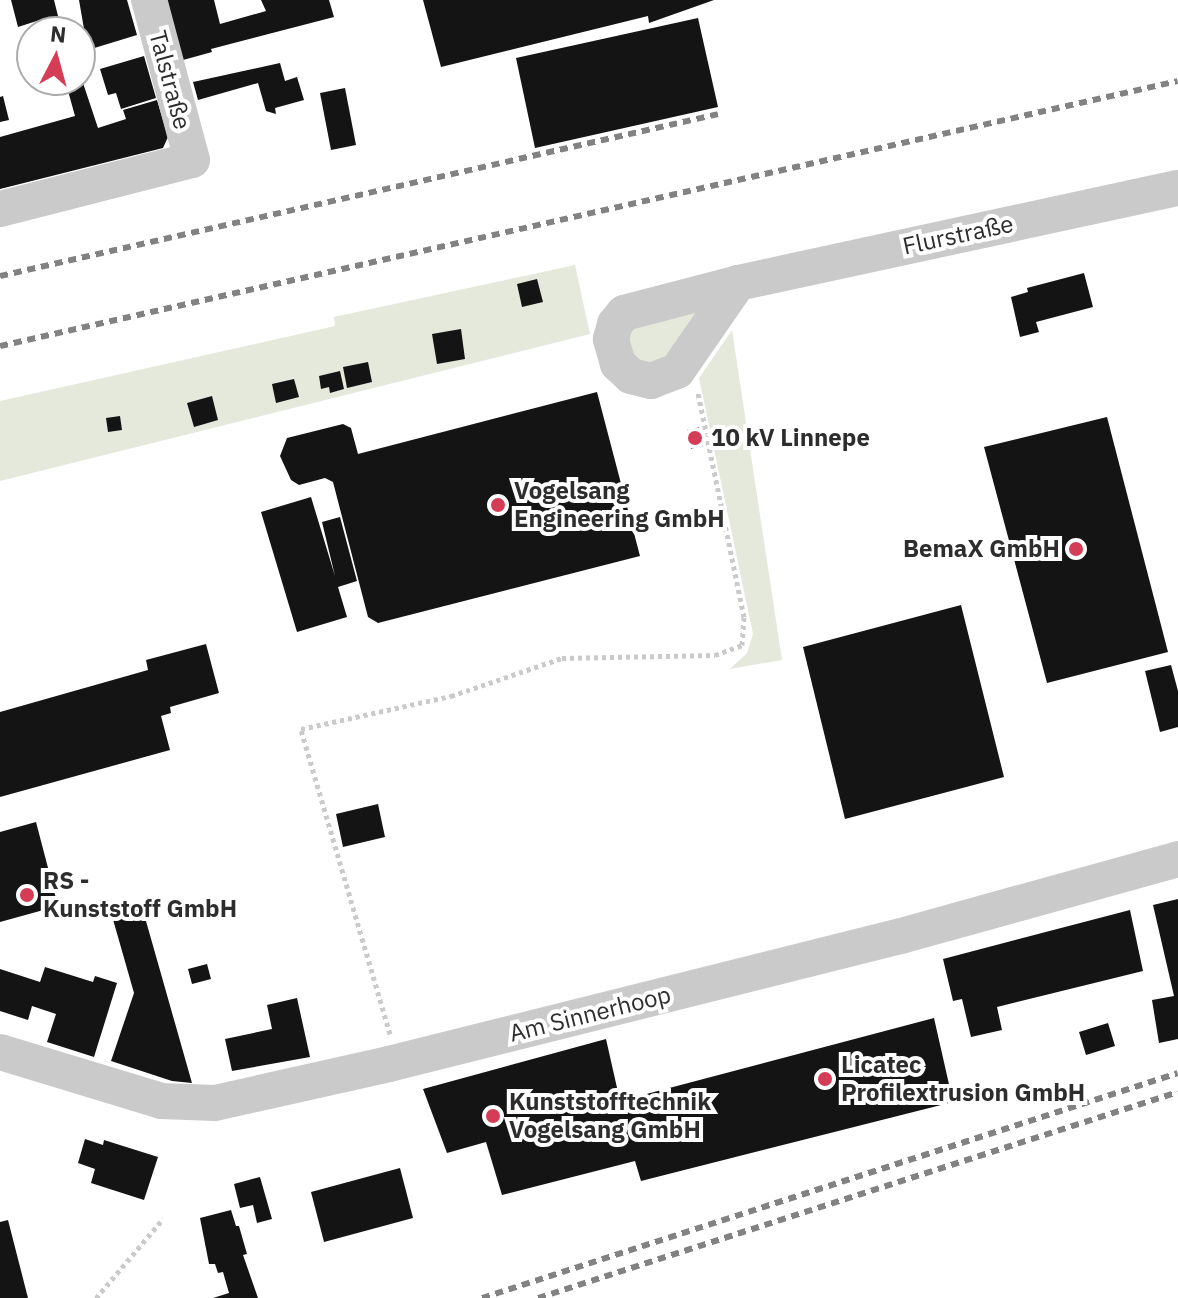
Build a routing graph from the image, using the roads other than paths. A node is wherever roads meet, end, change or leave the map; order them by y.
1 (149, 0) edge
2 (1178, 188) edge
3 (0, 209) edge
4 (738, 283) junction
5 (1178, 859) edge
6 (0, 1052) edge

1 - 3 street, Talstraße
2 - 4 street, Flurstraße
4 - 4 street, Flurstraße
5 - 6 street, Am Sinnerhoop

